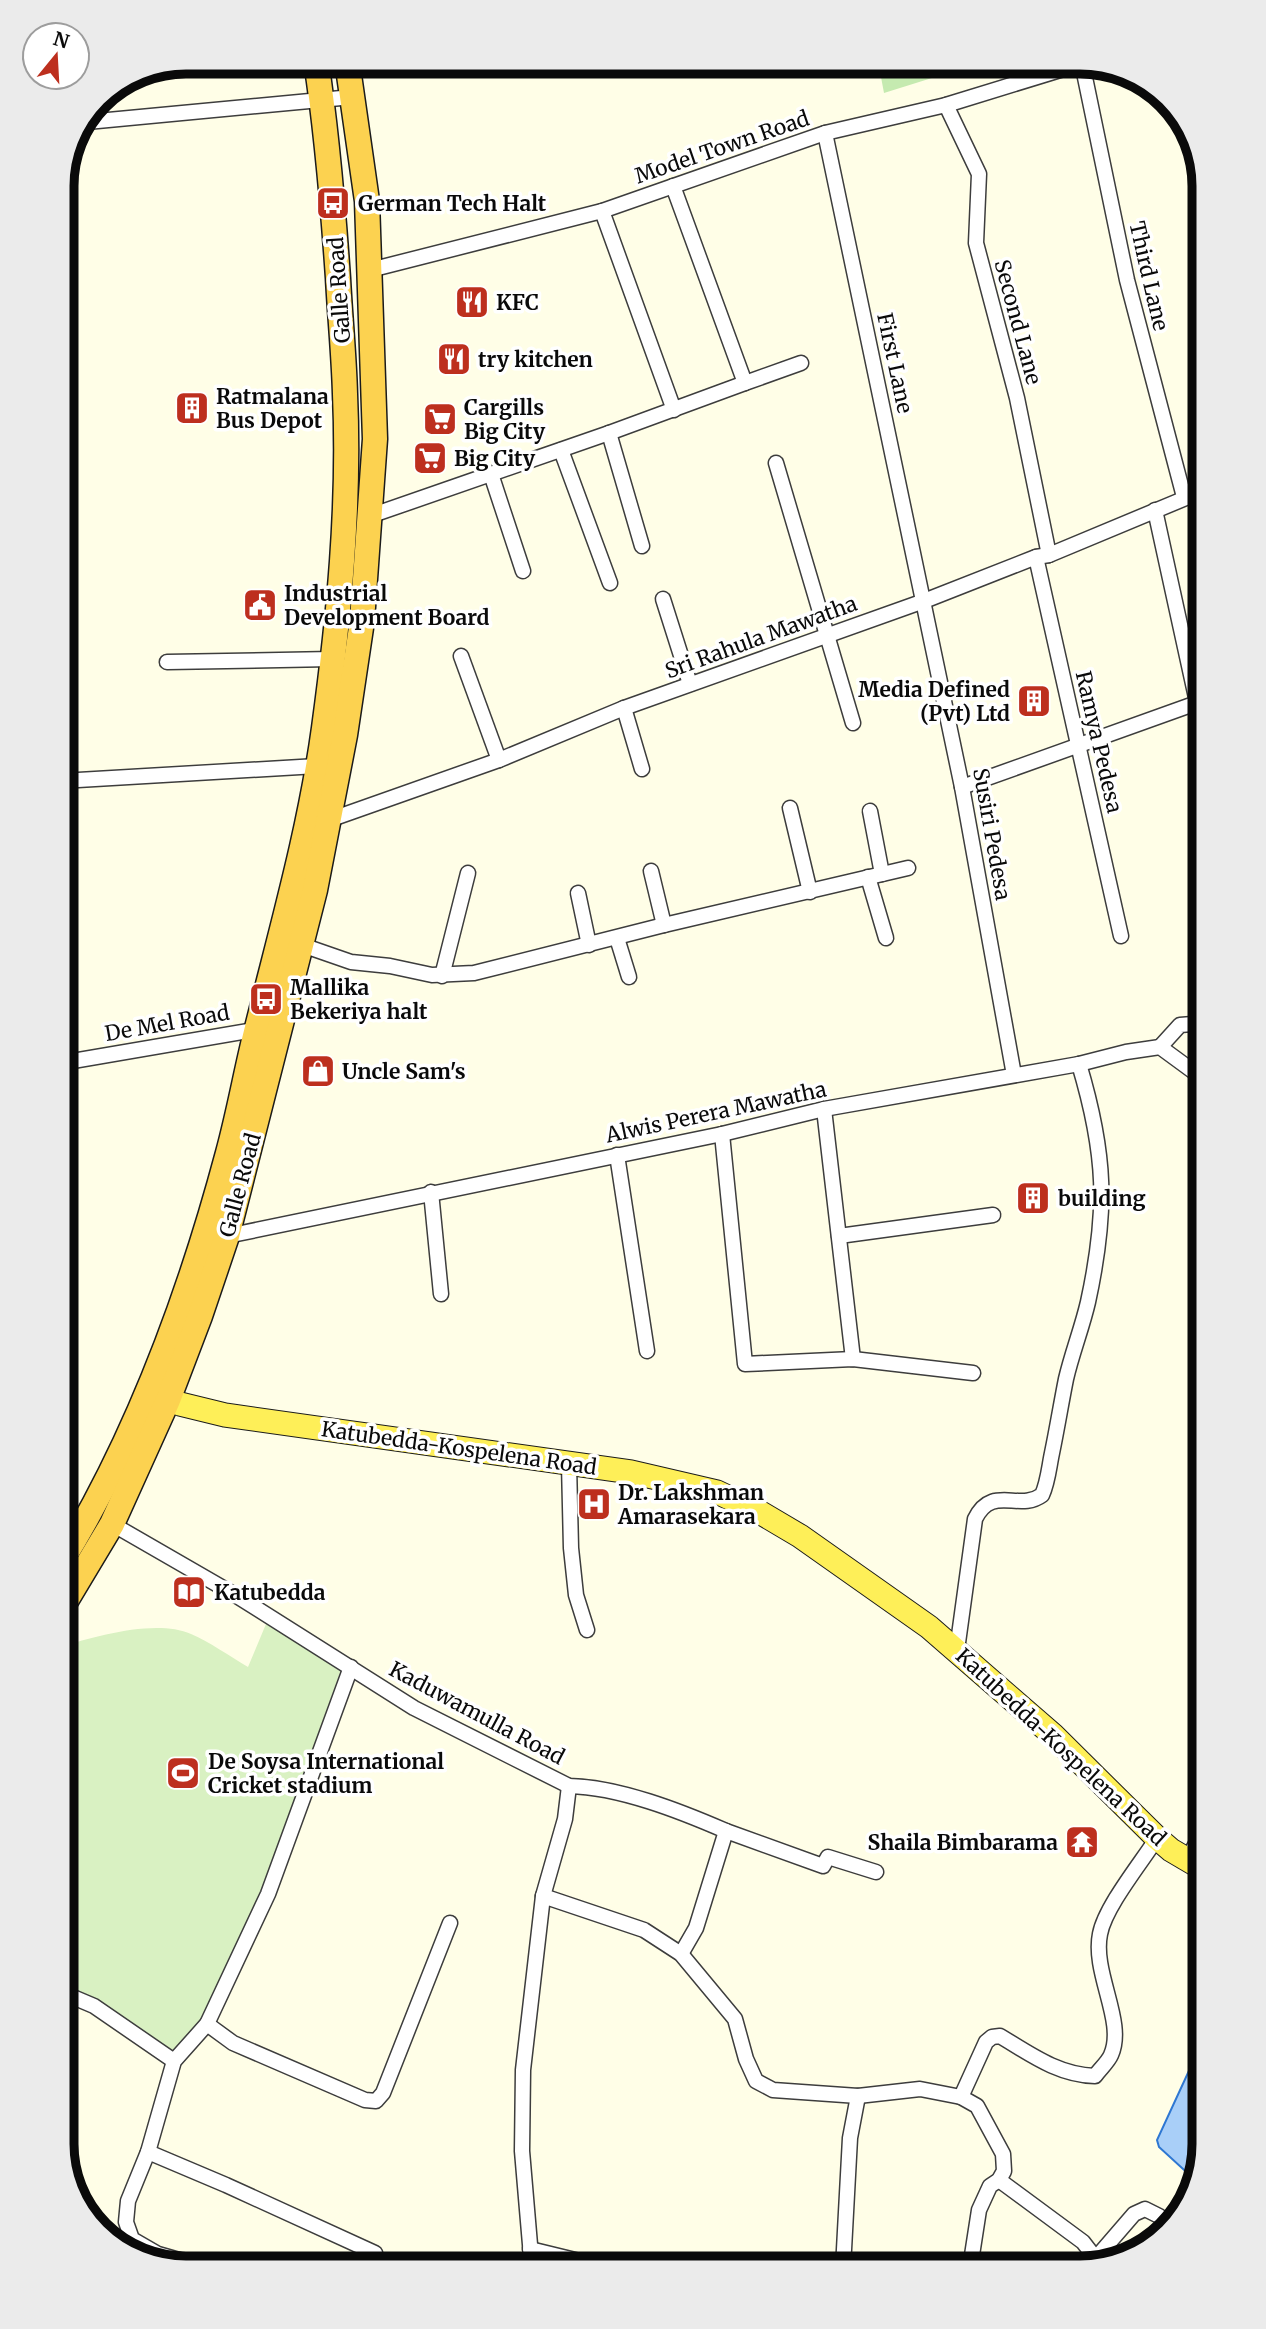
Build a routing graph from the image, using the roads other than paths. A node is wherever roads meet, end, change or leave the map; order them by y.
1 (318, 74) edge
2 (349, 74) edge
3 (1045, 74) edge
4 (1086, 74) edge
5 (352, 97) junction
6 (322, 99) junction
7 (946, 105) junction
8 (94, 121) edge
9 (825, 133) junction
10 (673, 186) junction
11 (603, 211) junction
12 (370, 270) junction
13 (801, 363) dead end
14 (745, 383) junction
15 (674, 410) junction
16 (608, 433) junction
17 (561, 450) junction
18 (776, 463) dead end
19 (491, 474) junction
20 (1192, 495) edge
21 (1184, 498) junction
22 (1155, 510) junction
23 (370, 516) junction
24 (344, 519) junction
25 (642, 546) dead end
26 (1043, 556) junction
27 (523, 570) dead end
28 (610, 583) dead end
29 (663, 599) dead end
30 (924, 601) junction
31 (826, 636) junction
32 (461, 656) dead end
33 (332, 659) junction
34 (167, 662) dead end
35 (1192, 664) edge
36 (690, 684) junction
37 (1192, 705) edge
38 (624, 708) junction
39 (853, 723) dead end
40 (1077, 745) junction
41 (499, 760) junction
42 (317, 766) junction
43 (642, 769) dead end
44 (74, 780) edge
45 (962, 788) junction
46 (790, 808) dead end
47 (870, 811) dead end
48 (329, 820) junction
49 (908, 868) dead end
50 (651, 871) dead end
51 (468, 873) dead end
52 (875, 875) junction
53 (810, 892) junction
54 (578, 893) dead end
55 (664, 925) junction
56 (1121, 936) dead end
57 (617, 938) junction
58 (886, 938) dead end
59 (302, 945) junction
60 (589, 945) junction
61 (442, 976) junction
62 (629, 977) dead end
63 (1192, 1024) edge
64 (268, 1032) junction
65 (1160, 1047) junction
66 (74, 1061) edge
67 (1079, 1064) junction
68 (1192, 1070) edge
69 (1014, 1075) junction
70 (824, 1109) junction
71 (722, 1134) junction
72 (617, 1155) junction
73 (431, 1192) junction
74 (993, 1215) dead end
75 (227, 1236) junction
76 (839, 1236) junction
77 (441, 1294) dead end
78 (648, 1351) dead end
79 (853, 1359) junction
80 (973, 1373) dead end
81 (157, 1396) junction
82 (569, 1464) junction
83 (112, 1524) junction
84 (73, 1542) edge
85 (73, 1589) edge
86 (587, 1630) dead end
87 (957, 1650) junction
88 (351, 1667) junction
89 (569, 1786) junction
90 (726, 1831) junction
91 (1157, 1838) junction
92 (1192, 1862) edge
93 (876, 1872) dead end
94 (543, 1896) junction
95 (450, 1923) dead end
96 (681, 1954) junction
97 (73, 1997) edge
98 (207, 2024) junction
99 (174, 2061) junction
100 (859, 2096) junction
101 (961, 2097) junction
102 (148, 2152) junction
103 (999, 2180) junction
104 (1162, 2219) edge
105 (530, 2249) junction
106 (152, 2251) edge
107 (1104, 2252) edge
108 (375, 2253) dead end
109 (1093, 2254) edge
110 (531, 2255) edge
111 (556, 2255) edge
112 (844, 2256) edge
113 (972, 2256) edge

1 - 6 highway, Galle Road
2 - 5 highway, Galle Road
3 - 7 street, Model Town Road
4 - 21 street, Third Lane
5 - 6 street
5 - 12 highway, Galle Road
6 - 8 street
6 - 24 highway, Galle Road
7 - 9 street, Model Town Road
7 - 26 street, Second Lane
9 - 10 street, Model Town Road
9 - 30 street, First Lane
10 - 11 street, Model Town Road
10 - 14 street
11 - 12 street, Model Town Road
11 - 15 street
12 - 23 highway, Galle Road
13 - 14 street
14 - 15 street
15 - 16 street
16 - 17 street
16 - 25 street
17 - 19 street
17 - 28 street
18 - 31 street
19 - 23 street
19 - 27 street
20 - 21 street, Sri Rahula Mawatha
21 - 22 street, Sri Rahula Mawatha
22 - 26 street, Sri Rahula Mawatha
22 - 35 street
23 - 24 street
23 - 48 highway, Galle Road
24 - 33 highway, Galle Road
26 - 30 street, Sri Rahula Mawatha
26 - 40 street, Ramya Pedesa
29 - 36 street
30 - 31 street, Sri Rahula Mawatha
30 - 45 street, Susiri Pedesa
31 - 36 street, Sri Rahula Mawatha
31 - 39 street
32 - 41 street
33 - 34 street
33 - 42 highway, Galle Road
36 - 38 street, Sri Rahula Mawatha
37 - 40 street
38 - 41 street, Sri Rahula Mawatha
38 - 43 street
40 - 45 street
40 - 56 street, Ramya Pedesa
41 - 48 street, Sri Rahula Mawatha
42 - 44 street
42 - 64 highway, Galle Road
45 - 69 street, Susiri Pedesa
46 - 53 street
47 - 52 street
48 - 59 highway, Galle Road
49 - 52 street
50 - 55 street
51 - 61 street
52 - 53 street
52 - 58 street
53 - 55 street
54 - 60 street
55 - 57 street
57 - 60 street
57 - 62 street
59 - 61 street
59 - 64 highway, Galle Road
60 - 61 street
63 - 65 street
64 - 66 street, De Mel Road
64 - 75 highway, Galle Road
64 - 81 highway
65 - 67 street, Alwis Perera Mawatha
65 - 68 street
67 - 69 street, Alwis Perera Mawatha
67 - 87 street
69 - 70 street, Alwis Perera Mawatha
70 - 71 street, Alwis Perera Mawatha
70 - 76 street
71 - 72 street, Alwis Perera Mawatha
71 - 79 street
72 - 73 street, Alwis Perera Mawatha
72 - 78 street
73 - 75 street, Alwis Perera Mawatha
73 - 77 street
74 - 76 street
75 - 81 highway, Galle Road
76 - 79 street
79 - 80 street
81 - 82 main road, Katubedda-Kospelena Road
81 - 83 highway, Galle Road
81 - 84 highway, Galle Road
82 - 86 street
82 - 87 main road, Katubedda-Kospelena Road
83 - 85 highway, Galle Road
83 - 88 street, Kaduwamulla Road
87 - 91 main road, Katubedda-Kospelena Road
88 - 89 street, Kaduwamulla Road
88 - 98 street
89 - 90 street, Kaduwamulla Road
89 - 94 street
90 - 93 street, Kaduwamulla Road
90 - 96 street
91 - 92 main road, Katubedda-Kospelena Road
91 - 101 street
94 - 96 street
94 - 105 street
95 - 98 street
96 - 100 street
97 - 99 street
98 - 99 street
99 - 102 street
100 - 101 street
100 - 112 street
101 - 103 street
102 - 106 street
102 - 108 street
103 - 109 street
103 - 113 street
104 - 107 street
105 - 110 street
105 - 111 street

